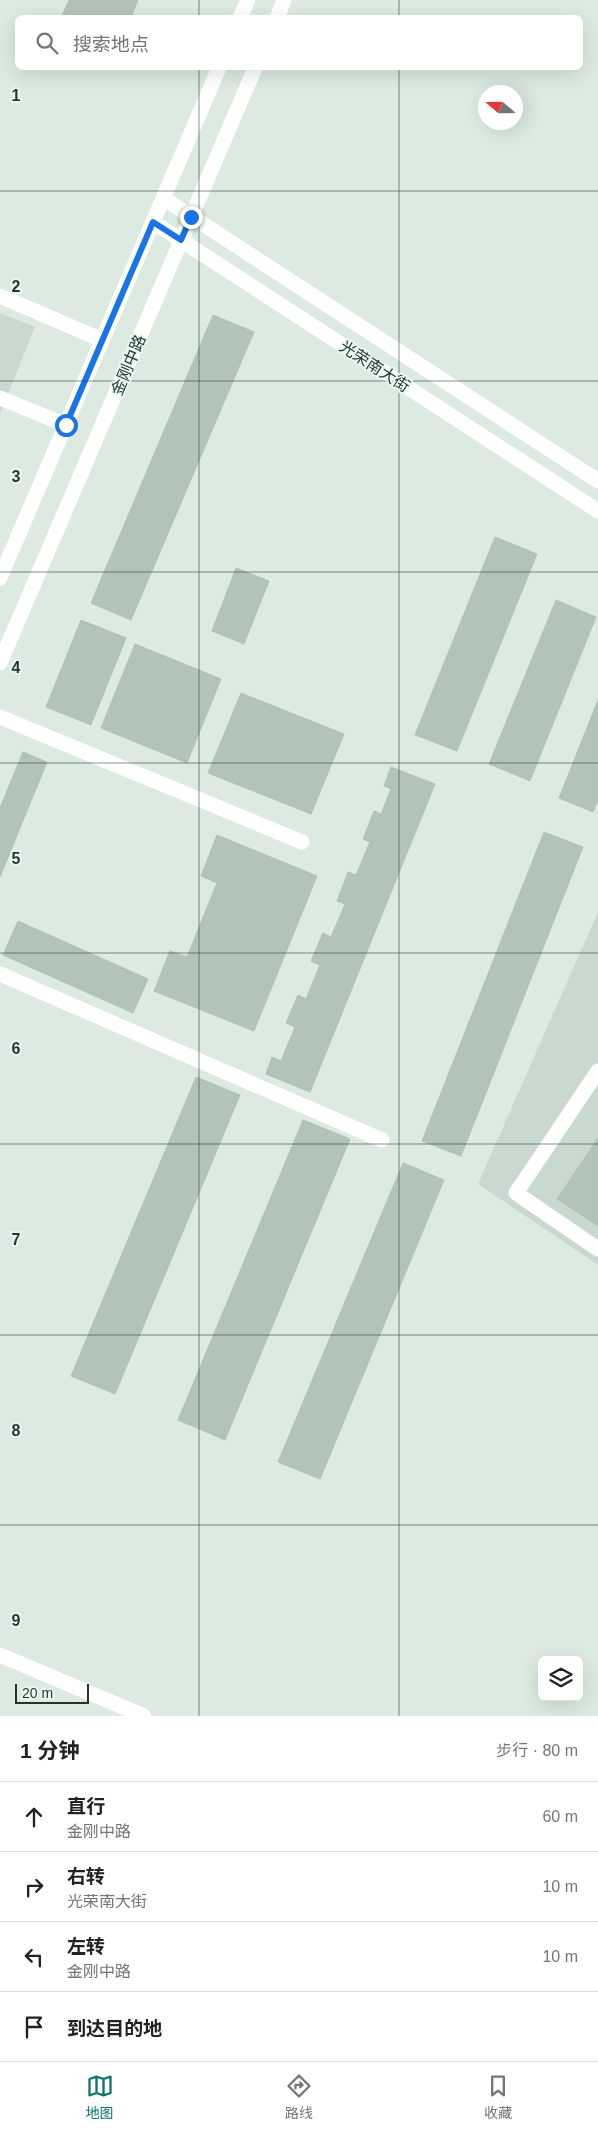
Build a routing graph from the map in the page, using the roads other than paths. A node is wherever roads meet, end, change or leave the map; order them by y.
1 (248, 0) edge
2 (284, 0) edge
3 (241, 15) edge
4 (278, 15) edge
5 (218, 70) edge
6 (254, 70) edge
7 (163, 198) junction
8 (191, 217) junction
9 (153, 222) junction
10 (181, 240) junction
11 (0, 296) edge
12 (102, 340) junction
13 (0, 398) edge
14 (66, 425) junction
15 (598, 480) edge
16 (598, 511) edge
17 (0, 578) edge
18 (0, 663) edge
19 (0, 717) edge
20 (302, 842) dead end
21 (0, 974) edge
22 (598, 1071) edge
23 (382, 1140) dead end
24 (598, 1249) edge
25 (0, 1655) edge
26 (144, 1716) edge

1 - 3 street
2 - 4 street
5 - 7 street, 金刚中路
6 - 8 street, 金刚中路
7 - 8 street, 光荣南大街
7 - 9 street, 金刚中路
8 - 10 street, 金刚中路
8 - 15 street, 光荣南大街
9 - 10 street, 光荣南大街
9 - 12 street, 金刚中路
10 - 16 street, 光荣南大街
10 - 18 street, 金刚中路
11 - 12 street
12 - 14 street, 金刚中路
13 - 14 street
14 - 17 street, 金刚中路
19 - 20 street
21 - 23 street
22 - 24 street
25 - 26 street

